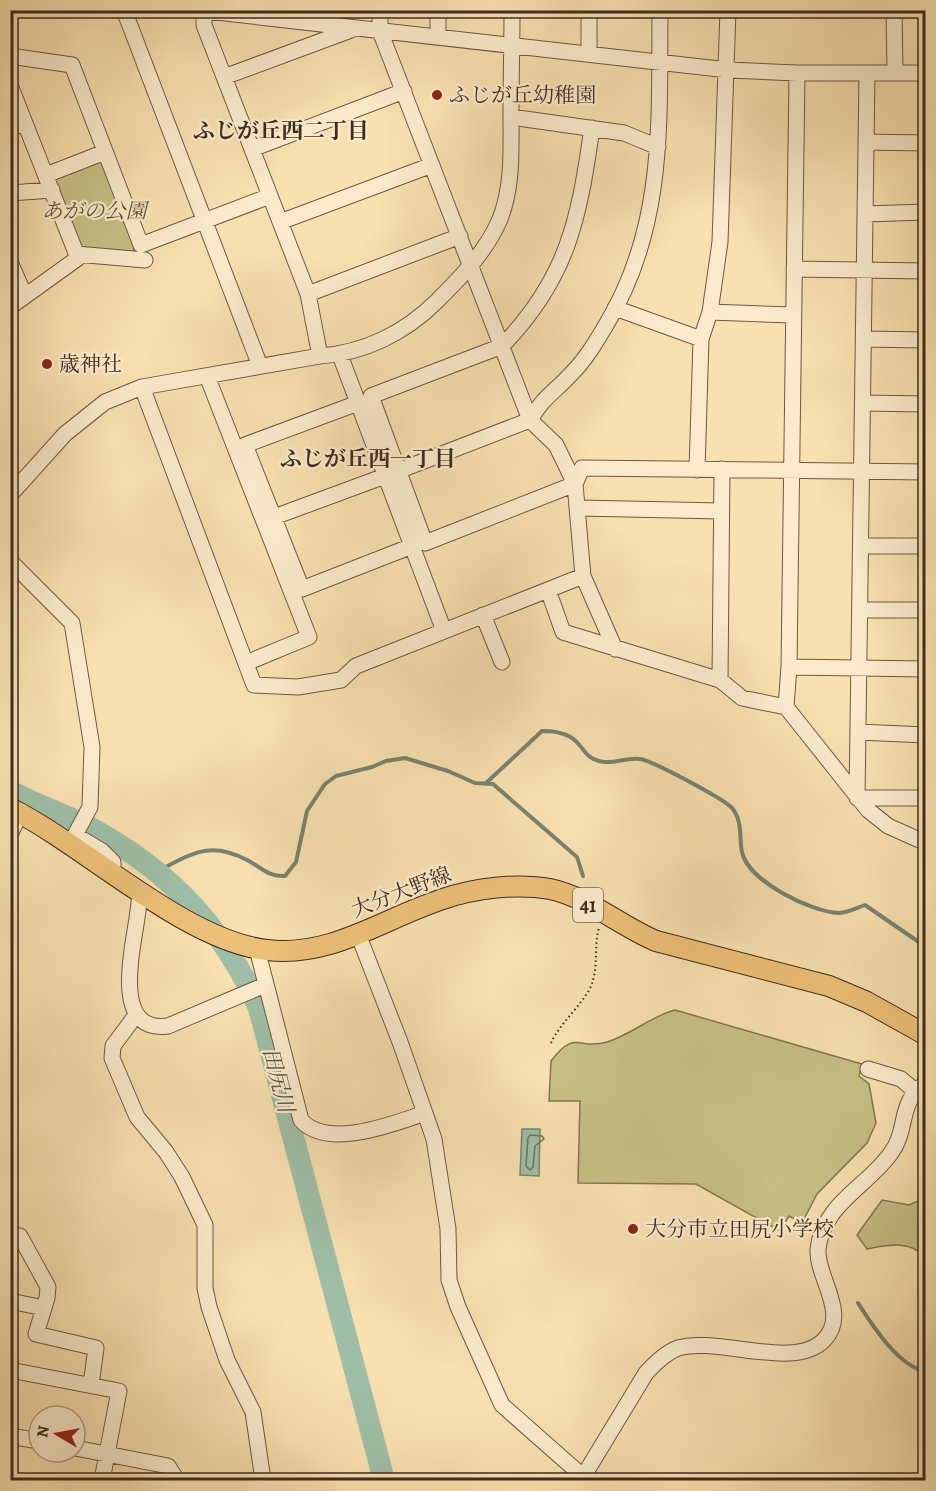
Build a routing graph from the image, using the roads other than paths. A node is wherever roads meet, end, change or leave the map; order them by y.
1 (124, 10) edge
2 (198, 10) edge
3 (380, 10) edge
4 (438, 10) edge
5 (512, 10) edge
6 (590, 10) edge
7 (660, 10) edge
8 (728, 10) edge
9 (894, 10) edge
10 (204, 11) edge
11 (260, 14) edge
12 (355, 28) junction
13 (381, 31) junction
14 (438, 37) junction
15 (512, 46) junction
16 (589, 54) junction
17 (10, 56) edge
18 (660, 62) junction
19 (728, 70) junction
20 (895, 72) junction
21 (797, 73) junction
22 (867, 73) junction
23 (926, 73) edge
24 (225, 77) junction
25 (10, 85) edge
26 (404, 91) junction
27 (511, 117) junction
28 (18, 125) edge
29 (592, 128) junction
30 (866, 142) junction
31 (926, 143) edge
32 (658, 147) junction
33 (252, 149) junction
34 (105, 152) junction
35 (432, 165) junction
36 (46, 175) junction
37 (52, 190) junction
38 (10, 193) edge
39 (270, 196) junction
40 (926, 212) edge
41 (865, 214) junction
42 (204, 221) junction
43 (280, 222) junction
44 (459, 236) junction
45 (76, 254) junction
46 (145, 260) dead end
47 (10, 262) edge
48 (471, 267) junction
49 (794, 269) junction
50 (865, 270) junction
51 (926, 271) edge
52 (308, 294) junction
53 (25, 296) junction
54 (10, 307) edge
55 (615, 308) junction
56 (710, 312) junction
57 (792, 315) junction
58 (700, 339) junction
59 (864, 339) junction
60 (926, 340) edge
61 (502, 346) junction
62 (340, 355) junction
63 (320, 356) junction
64 (260, 366) junction
65 (207, 376) junction
66 (142, 387) junction
67 (358, 403) junction
68 (863, 403) junction
69 (926, 404) edge
70 (530, 420) junction
71 (722, 469) junction
72 (697, 470) junction
73 (792, 471) junction
74 (862, 472) junction
75 (926, 472) edge
76 (392, 473) junction
77 (575, 484) junction
78 (10, 495) edge
79 (579, 508) junction
80 (721, 511) junction
81 (274, 517) junction
82 (412, 546) junction
83 (861, 546) junction
84 (926, 546) edge
85 (10, 561) edge
86 (583, 576) junction
87 (548, 590) junction
88 (860, 610) junction
89 (926, 610) edge
90 (483, 615) junction
91 (444, 631) junction
92 (615, 649) junction
93 (502, 662) dead end
94 (246, 663) junction
95 (789, 667) junction
96 (859, 668) junction
97 (926, 669) edge
98 (720, 680) junction
99 (786, 707) junction
100 (858, 732) junction
101 (926, 735) edge
102 (857, 798) junction
103 (926, 798) edge
104 (15, 811) edge
105 (10, 835) edge
106 (926, 843) edge
107 (113, 872) junction
108 (144, 893) junction
109 (358, 934) junction
110 (248, 946) junction
111 (266, 985) junction
112 (136, 1015) junction
113 (926, 1035) edge
114 (868, 1069) dead end
115 (920, 1087) edge
116 (425, 1113) junction
117 (10, 1234) edge
118 (10, 1301) edge
119 (44, 1308) junction
120 (10, 1370) edge
121 (91, 1385) junction
122 (10, 1436) edge
123 (27, 1439) edge
124 (87, 1451) edge
125 (107, 1455) junction
126 (585, 1479) edge
127 (102, 1480) edge
128 (177, 1480) edge
129 (263, 1480) edge

1 - 42 street
2 - 10 street
3 - 13 street
4 - 14 street
5 - 15 street
6 - 16 street
7 - 18 street
8 - 19 street
9 - 20 street
10 - 11 street
10 - 24 street
11 - 12 street
12 - 13 street
12 - 24 street
13 - 14 street
13 - 26 street
14 - 15 street
15 - 16 street
15 - 27 street
16 - 18 street
17 - 34 street
18 - 19 street
18 - 32 street
19 - 21 street
19 - 56 street
20 - 22 street
20 - 23 street
21 - 22 street
21 - 49 street
22 - 30 street
24 - 33 street
25 - 28 street
26 - 33 street
26 - 35 street
27 - 29 street
27 - 48 street
28 - 36 street
29 - 32 street
29 - 61 street
30 - 31 street
30 - 41 street
32 - 55 street
33 - 39 street
34 - 36 street
34 - 42 street
35 - 43 street
35 - 44 street
36 - 37 street
37 - 38 street
37 - 45 street
39 - 42 street
39 - 43 street
40 - 41 street
41 - 50 street
42 - 64 street
43 - 52 street
44 - 48 street
44 - 52 street
45 - 46 street
45 - 53 street
47 - 53 street
48 - 61 street
48 - 62 street
49 - 50 street
49 - 57 street
50 - 51 street
50 - 59 street
52 - 63 street
53 - 54 street
55 - 58 street
55 - 70 street
56 - 57 street
56 - 58 street
57 - 73 street
58 - 72 street
59 - 60 street
59 - 68 street
61 - 70 street
61 - 76 street
62 - 63 street
62 - 67 street
63 - 64 street
64 - 65 street
65 - 66 street
65 - 94 street
66 - 78 street
66 - 94 street
67 - 76 street
67 - 81 street
68 - 69 street
68 - 74 street
70 - 76 street
70 - 77 street
71 - 72 street
71 - 73 street
71 - 80 street
72 - 77 street
73 - 74 street
73 - 95 street
74 - 75 street
74 - 83 street
76 - 77 street
76 - 81 street
76 - 82 street
77 - 79 street
79 - 80 street
79 - 86 street
80 - 98 street
81 - 82 street
82 - 91 street
83 - 84 street
83 - 88 street
85 - 107 street
86 - 87 street
86 - 92 street
87 - 90 street
87 - 92 street
88 - 89 street
88 - 96 street
90 - 91 street
90 - 93 street
91 - 94 street
92 - 98 street
95 - 96 street
95 - 99 street
96 - 97 street
96 - 100 street
98 - 99 street
99 - 102 street
100 - 101 street
100 - 102 street
102 - 103 street
102 - 106 street
104 - 105 street
104 - 107 main road, 大分大野線 / 41
107 - 108 main road, 大分大野線 / 41
108 - 110 main road, 大分大野線 / 41
108 - 112 street
109 - 110 main road, 大分大野線 / 41
109 - 113 main road, 大分大野線 / 41
109 - 116 street
110 - 111 street
111 - 112 street
111 - 116 street
112 - 129 street
114 - 115 street
115 - 126 street
116 - 126 street
117 - 119 street
118 - 119 street
119 - 121 street
120 - 121 street
121 - 125 street
122 - 123 street
124 - 125 street
125 - 127 street
125 - 128 street

